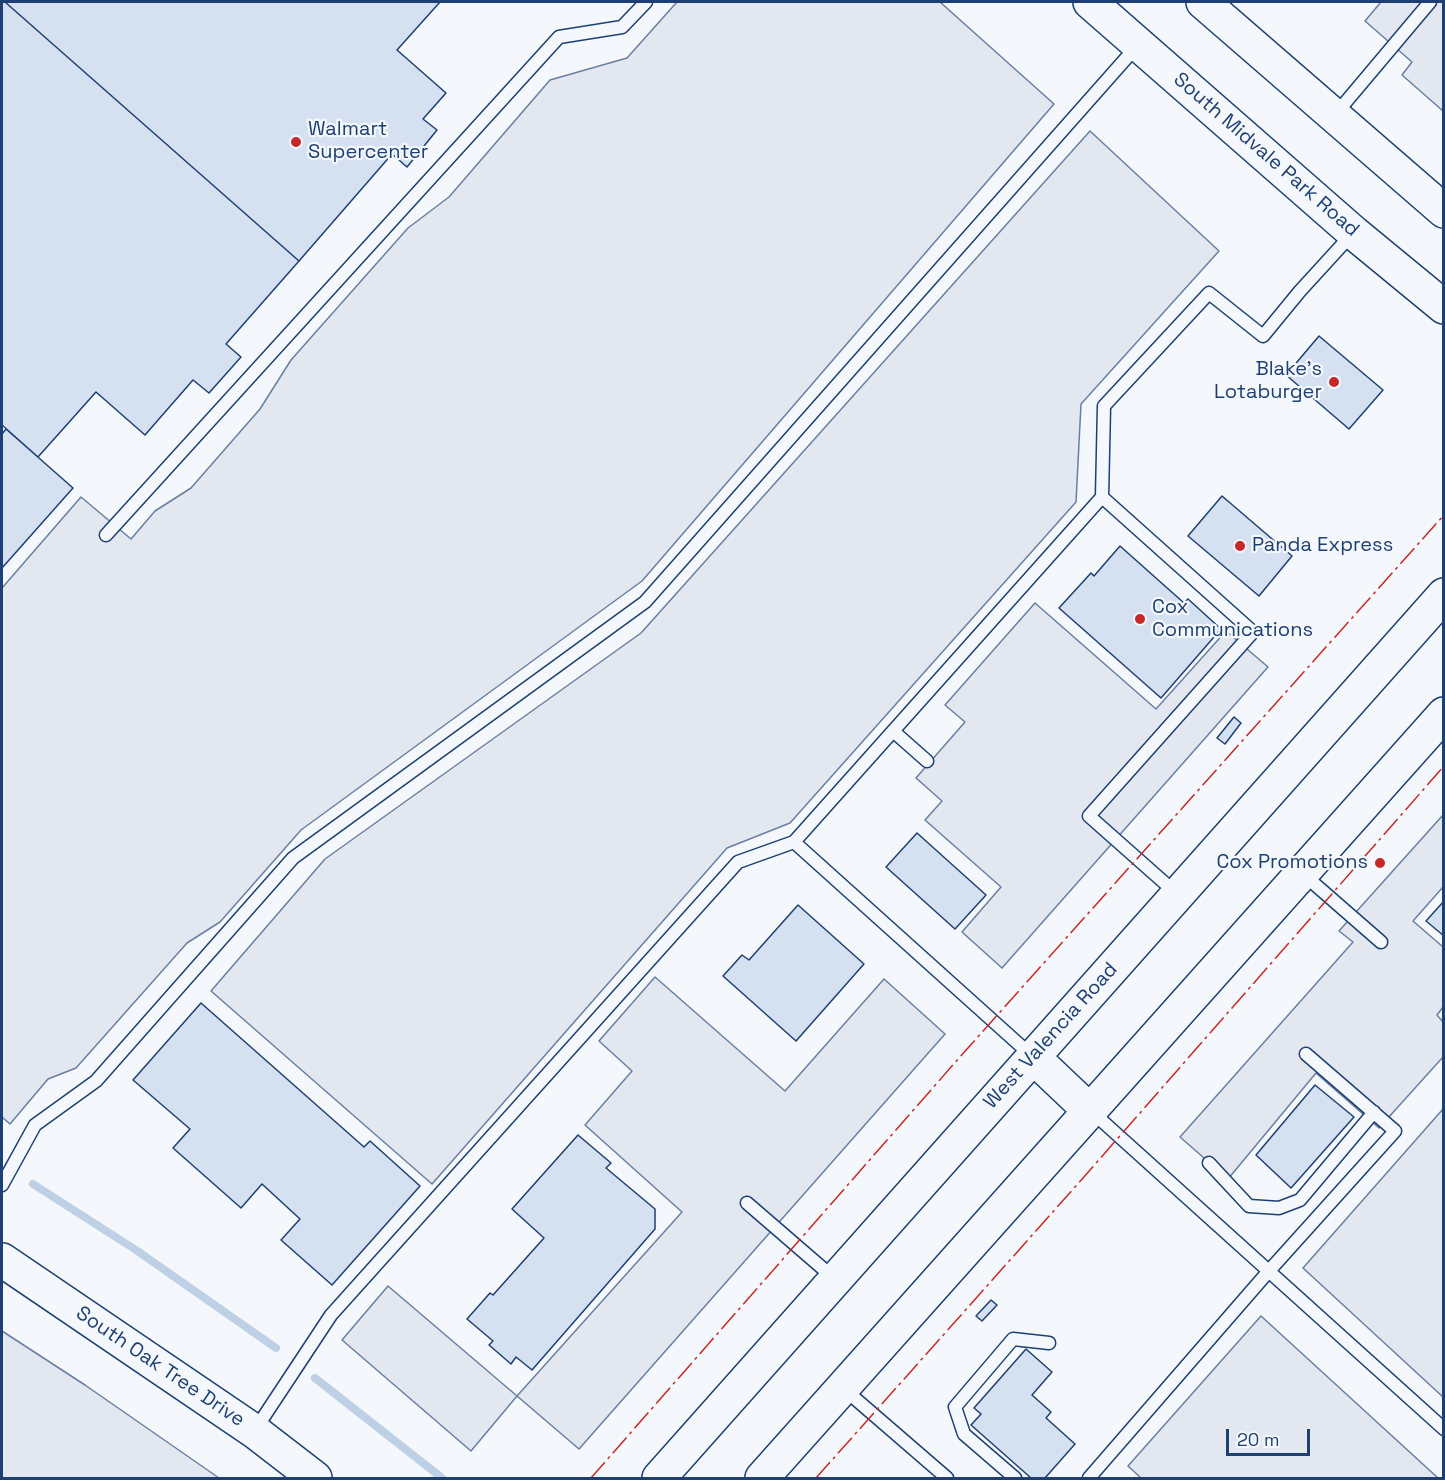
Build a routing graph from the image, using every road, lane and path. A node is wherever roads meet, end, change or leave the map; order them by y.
1 (646, 2) edge
2 (1089, 2) edge
3 (1203, 2) edge
4 (1430, 2) edge
5 (1139, 44) junction
6 (1334, 116) junction
7 (1443, 211) edge
8 (1354, 233) junction
9 (1443, 307) edge
10 (1102, 497) junction
11 (106, 535) dead end
12 (1443, 595) edge
13 (1443, 717) edge
14 (893, 731) junction
15 (927, 761) dead end
16 (794, 843) junction
17 (1302, 873) junction
18 (1177, 894) junction
19 (1381, 942) dead end
20 (1306, 1054) dead end
21 (1033, 1057) junction
22 (1090, 1111) junction
23 (1374, 1112) junction
24 (1209, 1163) dead end
25 (2, 1185) edge
26 (747, 1203) dead end
27 (2, 1260) edge
28 (1268, 1272) junction
29 (835, 1279) junction
30 (1049, 1343) dead end
31 (843, 1388) junction
32 (1443, 1429) edge
33 (254, 1431) junction
34 (315, 1479) edge
35 (659, 1479) edge
36 (762, 1479) edge
37 (947, 1479) edge
38 (1015, 1479) edge
39 (1089, 1479) edge

1 - 11 lane
2 - 5 main road, South Midvale Park Road
3 - 6 main road
4 - 6 lane
5 - 8 main road, South Midvale Park Road
5 - 25 lane
6 - 7 main road
8 - 9 main road, South Midvale Park Road
8 - 10 lane
10 - 14 lane
10 - 18 lane
12 - 18 main road, West Valencia Road
13 - 17 main road
14 - 15 lane
14 - 16 lane
16 - 21 lane
16 - 33 lane
17 - 19 lane
17 - 22 main road
18 - 21 main road, West Valencia Road
20 - 23 lane
21 - 22 main road
21 - 29 main road, West Valencia Road
22 - 28 lane
22 - 31 main road
23 - 24 lane
23 - 28 lane
26 - 29 lane
27 - 33 main road, South Oak Tree Drive
28 - 32 lane
28 - 39 lane
29 - 35 main road, West Valencia Road
30 - 38 lane
31 - 36 main road
31 - 37 lane
33 - 34 main road, South Oak Tree Drive

